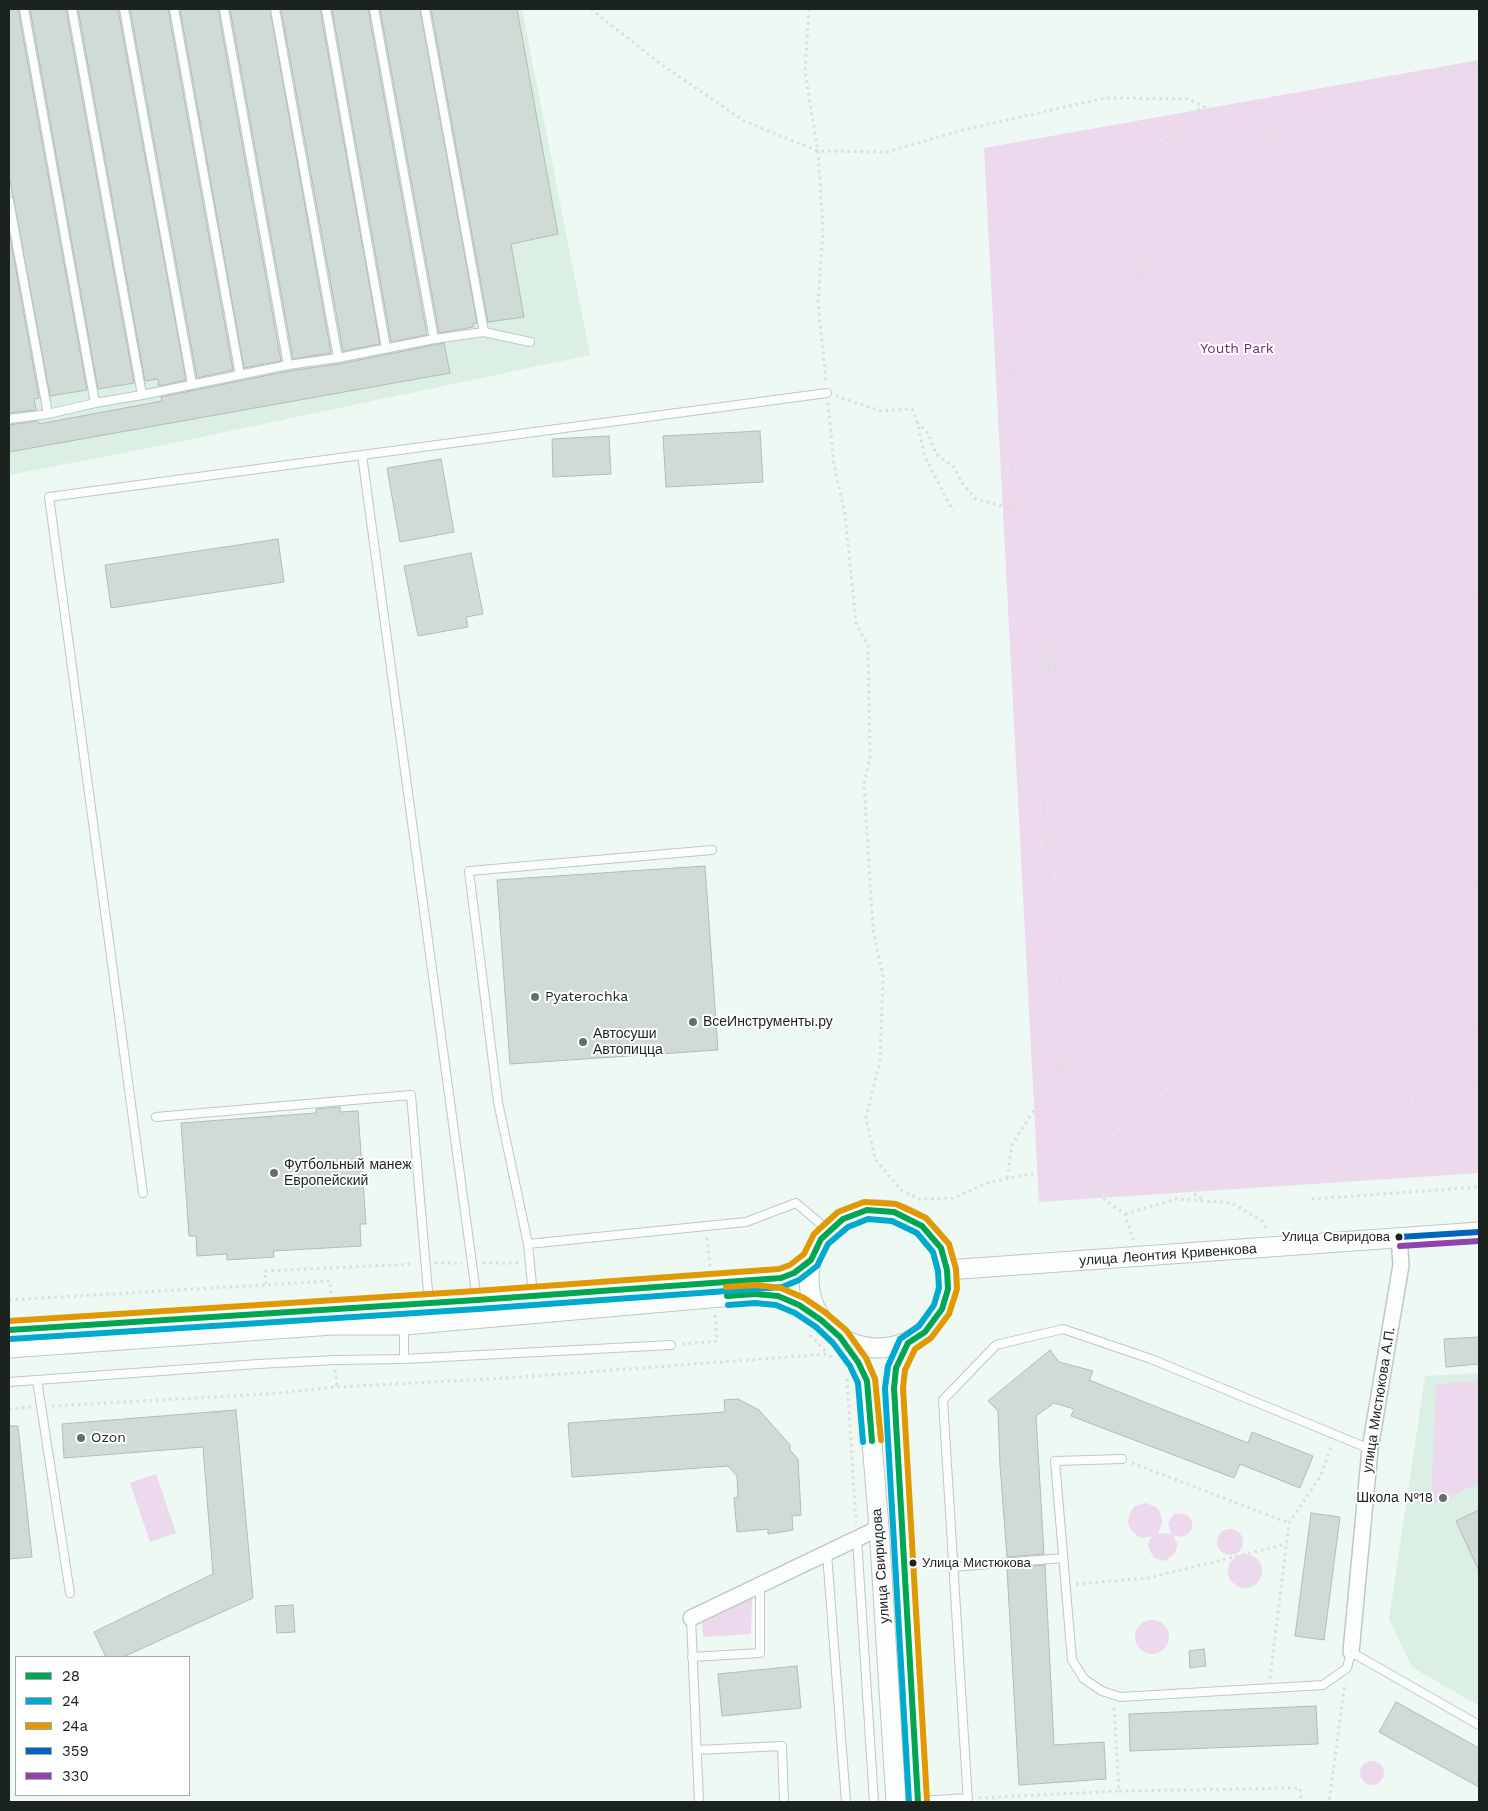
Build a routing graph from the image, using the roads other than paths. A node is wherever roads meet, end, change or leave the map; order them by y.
1 (24, 9) edge
2 (72, 9) edge
3 (124, 9) edge
4 (174, 9) edge
5 (224, 9) edge
6 (275, 9) edge
7 (326, 9) edge
8 (374, 9) edge
9 (425, 9) edge
10 (9, 201) edge
11 (484, 332) junction
12 (434, 339) junction
13 (530, 342) dead end
14 (386, 348) junction
15 (338, 358) junction
16 (288, 365) junction
17 (240, 375) junction
18 (192, 384) junction
19 (827, 393) road end
20 (142, 395) junction
21 (95, 403) junction
22 (48, 414) junction
23 (9, 419) edge
24 (362, 455) junction
25 (712, 850) dead end
26 (156, 1116) dead end
27 (144, 1193) dead end
28 (829, 1231) junction
29 (1479, 1232) edge
30 (1399, 1238) junction
31 (528, 1244) junction
32 (811, 1260) junction
33 (947, 1270) junction
34 (533, 1297) junction
35 (477, 1300) junction
36 (429, 1303) junction
37 (821, 1320) junction
38 (404, 1325) junction
39 (9, 1330) edge
40 (840, 1337) junction
41 (908, 1344) junction
42 (671, 1345) road end
43 (9, 1348) edge
44 (404, 1359) junction
45 (37, 1380) junction
46 (9, 1382) edge
47 (1370, 1449) junction
48 (1122, 1459) road end
49 (879, 1528) junction
50 (857, 1539) junction
51 (827, 1554) junction
52 (1063, 1558) junction
53 (953, 1567) junction
54 (760, 1585) junction
55 (70, 1593) dead end
56 (691, 1618) joint
57 (1351, 1652) junction
58 (692, 1656) junction
59 (1479, 1725) edge
60 (697, 1750) junction
61 (968, 1800) edge
62 (699, 1802) edge
63 (784, 1802) edge
64 (846, 1802) edge
65 (874, 1802) edge
66 (896, 1802) edge
67 (918, 1802) edge

1 - 21 lane
2 - 20 lane
3 - 18 lane
4 - 17 lane
5 - 16 lane
6 - 15 lane
7 - 14 lane
8 - 12 lane
9 - 11 lane
10 - 22 lane
11 - 12 lane
11 - 13 lane
12 - 14 lane
14 - 15 lane
15 - 16 lane
16 - 17 lane
17 - 18 lane
18 - 20 lane
19 - 24 lane
20 - 21 lane
21 - 22 lane
22 - 23 lane
24 - 27 lane
24 - 35 lane
25 - 31 lane
26 - 36 lane
28 - 31 lane
28 - 32 street
28 - 33 street
29 - 30 street, улица Леонтия Кривенкова
30 - 33 street, улица Леонтия Кривенкова
30 - 47 street, улица Мистюкова А.П.
31 - 34 lane
32 - 34 street
32 - 37 street
33 - 41 street
34 - 35 street
35 - 36 street
36 - 39 street
37 - 38 street
37 - 40 street
38 - 43 street
38 - 44 lane
40 - 41 street
40 - 49 street, улица Свиридова
41 - 67 street, улица Свиридова
42 - 44 lane
44 - 45 lane
45 - 46 lane
45 - 55 lane
47 - 53 lane
47 - 57 street, улица Мистюкова А.П.
48 - 52 lane
49 - 50 street
49 - 66 street, улица Свиридова
50 - 51 street
50 - 65 lane
51 - 54 street
51 - 64 lane
52 - 53 lane
52 - 57 lane
53 - 61 lane
54 - 56 street
54 - 58 lane
56 - 58 lane
57 - 59 lane
58 - 60 lane
60 - 62 lane
60 - 63 lane
61 - 67 lane

